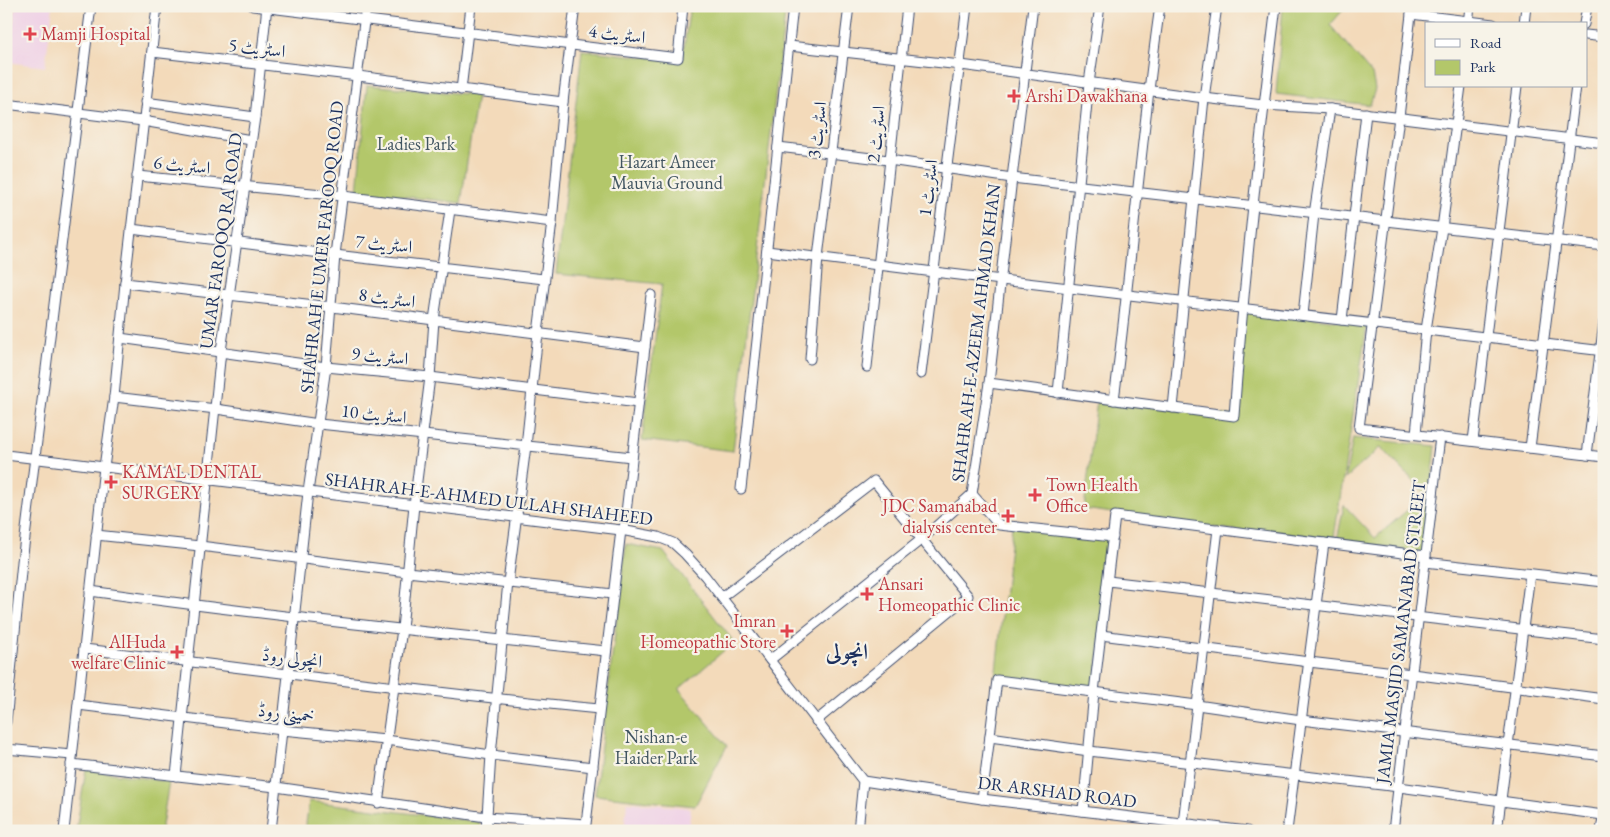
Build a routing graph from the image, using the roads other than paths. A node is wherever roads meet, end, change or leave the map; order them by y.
1 (91, 6) edge
2 (157, 6) edge
3 (253, 6) edge
4 (366, 6) edge
5 (471, 6) edge
6 (575, 6) edge
7 (683, 6) edge
8 (794, 6) edge
9 (849, 6) edge
10 (907, 6) edge
11 (968, 6) edge
12 (1033, 6) edge
13 (1100, 6) edge
14 (1160, 6) edge
15 (1217, 6) edge
16 (1276, 6) edge
17 (1470, 6) edge
18 (1526, 6) edge
19 (1587, 6) edge
20 (267, 7) edge
21 (1411, 10) edge
22 (365, 19) junction
23 (1469, 22) edge
24 (1524, 22) edge
25 (1584, 22) edge
26 (467, 32) junction
27 (1588, 34) edge
28 (1604, 36) edge
29 (570, 44) junction
30 (789, 46) junction
31 (152, 52) junction
32 (843, 52) junction
33 (901, 59) junction
34 (960, 65) junction
35 (260, 66) junction
36 (1024, 74) junction
37 (358, 76) junction
38 (1089, 83) junction
39 (1461, 88) edge
40 (1517, 88) edge
41 (1576, 88) edge
42 (460, 90) junction
43 (1148, 90) junction
44 (1204, 98) junction
45 (145, 102) junction
46 (563, 102) junction
47 (6, 104) edge
48 (1263, 104) junction
49 (1330, 109) junction
50 (78, 112) junction
51 (1366, 113) junction
52 (255, 117) junction
53 (1399, 117) junction
54 (143, 121) junction
55 (1457, 126) junction
56 (1512, 131) junction
57 (1569, 139) junction
58 (252, 140) junction
59 (1604, 143) edge
60 (778, 147) junction
61 (830, 153) junction
62 (889, 160) junction
63 (947, 168) junction
64 (137, 176) junction
65 (1012, 178) junction
66 (1079, 186) junction
67 (245, 188) junction
68 (1137, 193) junction
69 (343, 196) junction
70 (1193, 199) junction
71 (1252, 207) junction
72 (450, 210) junction
73 (1314, 214) junction
74 (1354, 217) junction
75 (1386, 221) junction
76 (552, 222) junction
77 (1442, 228) junction
78 (131, 229) junction
79 (1500, 234) junction
80 (1556, 241) junction
81 (236, 243) junction
82 (1604, 246) edge
83 (767, 251) junction
84 (335, 255) junction
85 (818, 257) junction
86 (878, 265) junction
87 (442, 266) junction
88 (934, 272) junction
89 (544, 279) junction
90 (1001, 280) junction
91 (125, 283) junction
92 (1069, 288) junction
93 (230, 295) junction
94 (651, 295) dead end
95 (1128, 295) junction
96 (1183, 301) junction
97 (332, 307) junction
98 (1242, 308) junction
99 (1303, 315) junction
100 (434, 320) junction
101 (1342, 320) junction
102 (1604, 322) edge
103 (1372, 323) junction
104 (1426, 330) junction
105 (538, 333) junction
106 (1486, 337) junction
107 (120, 338) junction
108 (1542, 344) junction
109 (645, 347) junction
110 (221, 351) junction
111 (1602, 351) edge
112 (810, 359) dead end
113 (326, 367) junction
114 (867, 367) dead end
115 (922, 374) dead end
116 (430, 377) junction
117 (989, 384) junction
118 (532, 390) junction
119 (1058, 392) junction
120 (114, 397) junction
121 (1114, 400) junction
122 (638, 403) junction
123 (216, 408) junction
124 (1173, 408) junction
125 (319, 424) junction
126 (1416, 434) junction
127 (422, 436) junction
128 (1440, 437) junction
129 (1473, 441) junction
130 (526, 446) junction
131 (1530, 448) junction
132 (6, 455) edge
133 (1587, 455) junction
134 (632, 457) junction
135 (1604, 458) edge
136 (35, 459) junction
137 (104, 467) junction
138 (207, 480) junction
139 (741, 489) dead end
140 (308, 492) junction
141 (972, 494) junction
142 (414, 505) junction
143 (518, 516) junction
144 (1218, 529) junction
145 (622, 530) junction
146 (96, 535) junction
147 (1113, 537) junction
148 (922, 539) junction
149 (1324, 543) junction
150 (200, 546) junction
151 (301, 559) junction
152 (1426, 559) junction
153 (407, 572) junction
154 (1530, 574) junction
155 (1108, 581) junction
156 (508, 582) junction
157 (1604, 582) edge
158 (90, 591) junction
159 (1210, 593) junction
160 (613, 594) junction
161 (722, 598) junction
162 (193, 605) junction
163 (1316, 606) junction
164 (294, 617) junction
165 (1419, 617) junction
166 (402, 629) junction
167 (1522, 629) junction
168 (1102, 635) junction
169 (1604, 639) edge
170 (504, 640) junction
171 (1204, 648) junction
172 (84, 649) junction
173 (606, 651) junction
174 (770, 660) junction
175 (188, 661) junction
176 (1309, 662) junction
177 (288, 673) junction
178 (1412, 674) junction
179 (394, 688) junction
180 (1516, 688) junction
181 (1094, 692) junction
182 (497, 699) junction
183 (1604, 699) edge
184 (78, 705) junction
185 (1197, 705) junction
186 (600, 709) junction
187 (182, 718) junction
188 (1301, 720) junction
189 (816, 721) junction
190 (6, 722) edge
191 (282, 730) junction
192 (1405, 732) junction
193 (990, 737) junction
194 (386, 740) junction
195 (1508, 744) junction
196 (6, 749) edge
197 (1089, 751) junction
198 (491, 755) junction
199 (1604, 756) edge
200 (72, 759) junction
201 (1190, 762) junction
202 (592, 767) junction
203 (1294, 775) junction
204 (176, 776) junction
205 (863, 782) junction
206 (1399, 787) junction
207 (276, 788) junction
208 (982, 799) junction
209 (1501, 801) junction
210 (378, 803) junction
211 (1083, 811) junction
212 (1604, 813) edge
213 (486, 817) junction
214 (1183, 823) junction
215 (64, 831) edge
216 (271, 831) edge
217 (486, 831) edge
218 (858, 831) edge
219 (1247, 831) edge
220 (1287, 831) edge
221 (1393, 831) edge
222 (1497, 831) edge
223 (1602, 831) edge

1 - 50 street
2 - 31 street
3 - 20 street, اسٹریٹ 4
4 - 22 street, SHAHRAH E UMER FAROOQ ROAD
5 - 26 street
6 - 29 street
7 - 29 street, اسٹریٹ 4
8 - 30 street
9 - 32 street, اسٹریٹ 3
10 - 33 street, اسٹریٹ 2
11 - 34 street, اسٹریٹ 1
12 - 36 street, SHAHRAH-E-AZEEM AHMAD KHAN
13 - 38 street
14 - 43 street
15 - 44 street
16 - 48 street
17 - 23 street
18 - 24 street
19 - 25 street
20 - 22 street, اسٹریٹ 4
20 - 35 street, UMAR FAROOQ RA ROAD
21 - 23 street
21 - 53 street
22 - 26 street, اسٹریٹ 4
22 - 37 street, SHAHRAH E UMER FAROOQ ROAD
26 - 29 street, اسٹریٹ 4
26 - 42 street
27 - 28 street
29 - 46 street
30 - 32 street
30 - 60 street
31 - 35 street, اسٹریٹ 5
31 - 45 street
32 - 33 street
32 - 61 street, اسٹریٹ 3
33 - 34 street
33 - 62 street, اسٹریٹ 2
34 - 36 street
34 - 63 street, اسٹریٹ 1
35 - 37 street, اسٹریٹ 5
35 - 52 street, UMAR FAROOQ RA ROAD
36 - 38 street
36 - 65 street, SHAHRAH-E-AZEEM AHMAD KHAN
37 - 42 street, اسٹریٹ 5
37 - 69 street, SHAHRAH E UMER FAROOQ ROAD
38 - 43 street
38 - 66 street
39 - 55 street
40 - 56 street
41 - 57 street
42 - 46 street, اسٹریٹ 5
43 - 44 street
43 - 68 street
44 - 48 street
44 - 70 street
45 - 52 street
45 - 54 street
46 - 76 street
47 - 50 street
48 - 49 street
48 - 71 street
49 - 51 street
49 - 73 street
50 - 54 street
50 - 136 street
51 - 53 street
51 - 74 street
52 - 58 street, UMAR FAROOQ RA ROAD
53 - 55 street
53 - 75 street
54 - 58 street
54 - 64 street
55 - 56 street
55 - 77 street
56 - 57 street
56 - 79 street
57 - 59 street
57 - 80 street
58 - 67 street, UMAR FAROOQ RA ROAD
60 - 61 street
60 - 83 street
61 - 62 street
61 - 85 street, اسٹریٹ 3
62 - 63 street
62 - 86 street, اسٹریٹ 2
63 - 65 street
63 - 88 street, اسٹریٹ 1
64 - 67 street, اسٹریٹ 6
64 - 78 street
65 - 66 street
65 - 90 street, SHAHRAH-E-AZEEM AHMAD KHAN
66 - 68 street
66 - 92 street
67 - 69 street, اسٹریٹ 6
67 - 81 street, UMAR FAROOQ RA ROAD
68 - 70 street
68 - 95 street
69 - 72 street, اسٹریٹ 6
69 - 84 street, SHAHRAH E UMER FAROOQ ROAD
70 - 71 street
70 - 96 street
71 - 73 street
71 - 98 street
72 - 76 street, اسٹریٹ 6
72 - 87 street
73 - 74 street
73 - 99 street
74 - 75 street
74 - 101 street
75 - 77 street
75 - 103 street
76 - 89 street
77 - 79 street
77 - 104 street
78 - 81 street, اسٹریٹ 7
78 - 91 street
79 - 80 street
79 - 106 street
80 - 82 street
80 - 108 street
81 - 84 street, اسٹریٹ 7
81 - 93 street, UMAR FAROOQ RA ROAD
83 - 85 street
83 - 139 street
84 - 87 street, اسٹریٹ 7
84 - 97 street, SHAHRAH E UMER FAROOQ ROAD
85 - 86 street
85 - 112 street, اسٹریٹ 3
86 - 88 street
86 - 114 street, اسٹریٹ 2
87 - 89 street, اسٹریٹ 7
87 - 100 street
88 - 90 street
88 - 115 street, اسٹریٹ 1
89 - 105 street
90 - 92 street
90 - 117 street, SHAHRAH-E-AZEEM AHMAD KHAN
91 - 93 street, اسٹریٹ 8
91 - 107 street
92 - 95 street
92 - 119 street
93 - 97 street, اسٹریٹ 8
93 - 110 street, UMAR FAROOQ RA ROAD
94 - 109 street
95 - 96 street
95 - 121 street
96 - 98 street
96 - 124 street
97 - 100 street, اسٹریٹ 8
97 - 113 street, SHAHRAH E UMER FAROOQ ROAD
98 - 99 street
98 - 124 street
99 - 101 street
100 - 105 street, اسٹریٹ 8
100 - 116 street
101 - 103 street
102 - 111 street
103 - 104 street
103 - 126 street
104 - 106 street
104 - 126 street
105 - 109 street, اسٹریٹ 8
105 - 118 street
106 - 108 street
106 - 129 street
107 - 110 street, اسٹریٹ 9
107 - 120 street
108 - 111 street
108 - 131 street
109 - 122 street
110 - 113 street, اسٹریٹ 9
110 - 123 street, UMAR FAROOQ RA ROAD
111 - 133 street
113 - 116 street, اسٹریٹ 9
113 - 125 street, SHAHRAH E UMER FAROOQ ROAD
116 - 118 street, اسٹریٹ 9
116 - 127 street
117 - 119 street
117 - 141 street, SHAHRAH-E-AZEEM AHMAD KHAN
118 - 122 street, اسٹریٹ 9
118 - 130 street
119 - 121 street
120 - 123 street, اسٹریٹ 10
120 - 137 street
121 - 124 street
122 - 134 street
123 - 125 street, اسٹریٹ 10
123 - 138 street, UMAR FAROOQ RA ROAD
125 - 127 street, اسٹریٹ 10
125 - 140 street, SHAHRAH E UMER FAROOQ ROAD
126 - 128 street
127 - 130 street, اسٹریٹ 10
127 - 142 street
128 - 129 street
128 - 152 street, JAMIA MASJID SAMANABAD STREET
129 - 131 street
130 - 134 street, اسٹریٹ 10
130 - 143 street
131 - 133 street
132 - 136 street, SHAHRAH-E-AHMED ULLAH SHAHEED
133 - 135 street
134 - 145 street
136 - 137 street, SHAHRAH-E-AHMED ULLAH SHAHEED
136 - 190 street
137 - 138 street, SHAHRAH-E-AHMED ULLAH SHAHEED
137 - 146 street
138 - 140 street, SHAHRAH-E-AHMED ULLAH SHAHEED
138 - 150 street, UMAR FAROOQ RA ROAD
140 - 142 street, SHAHRAH-E-AHMED ULLAH SHAHEED
140 - 151 street, SHAHRAH E UMER FAROOQ ROAD
141 - 147 street
141 - 148 street, SHAHRAH-E-AZEEM AHMAD KHAN
142 - 143 street, SHAHRAH-E-AHMED ULLAH SHAHEED
142 - 153 street
143 - 145 street, SHAHRAH-E-AHMED ULLAH SHAHEED
143 - 156 street
144 - 147 street
144 - 149 street
144 - 159 street
145 - 160 street
145 - 161 street, SHAHRAH-E-AHMED ULLAH SHAHEED
146 - 150 street
146 - 158 street
147 - 155 street
148 - 161 street
148 - 174 street, SHAHRAH-E-AZEEM AHMAD KHAN
148 - 189 street
149 - 152 street
149 - 163 street
150 - 151 street
150 - 162 street, UMAR FAROOQ RA ROAD
151 - 153 street
151 - 164 street, SHAHRAH E UMER FAROOQ ROAD
152 - 154 street
152 - 165 street, JAMIA MASJID SAMANABAD STREET
153 - 156 street
153 - 166 street
154 - 157 street
154 - 167 street
155 - 159 street
155 - 168 street
156 - 160 street
156 - 170 street
158 - 162 street
158 - 172 street
159 - 163 street
159 - 171 street
160 - 173 street
161 - 174 street, SHAHRAH-E-AHMED ULLAH SHAHEED
162 - 164 street
162 - 175 street, UMAR FAROOQ RA ROAD
163 - 165 street
163 - 176 street
164 - 166 street
164 - 177 street, SHAHRAH E UMER FAROOQ ROAD
165 - 167 street
165 - 178 street, JAMIA MASJID SAMANABAD STREET
166 - 170 street
166 - 179 street
167 - 169 street
167 - 180 street
168 - 171 street
168 - 181 street
170 - 173 street
170 - 182 street
171 - 176 street
171 - 185 street
172 - 175 street, انچولی روڈ
172 - 184 street
173 - 186 street
174 - 189 street, SHAHRAH-E-AHMED ULLAH SHAHEED
175 - 177 street, انچولی روڈ
175 - 187 street, UMAR FAROOQ RA ROAD
176 - 178 street
176 - 188 street
177 - 179 street, انچولی روڈ
177 - 191 street, SHAHRAH E UMER FAROOQ ROAD
178 - 180 street
178 - 192 street, JAMIA MASJID SAMANABAD STREET
179 - 182 street, انچولی روڈ
179 - 194 street
180 - 183 street
180 - 195 street
181 - 185 street
181 - 193 street
181 - 197 street
182 - 186 street, انچولی روڈ
182 - 198 street
184 - 187 street, خمینی روڈ
184 - 200 street
185 - 188 street
185 - 201 street
186 - 202 street
187 - 191 street, خمینی روڈ
187 - 204 street, UMAR FAROOQ RA ROAD
188 - 192 street
188 - 203 street
189 - 205 street, SHAHRAH-E-AHMED ULLAH SHAHEED
191 - 194 street, خمینی روڈ
191 - 207 street, SHAHRAH E UMER FAROOQ ROAD
192 - 195 street
192 - 206 street, JAMIA MASJID SAMANABAD STREET
193 - 197 street
193 - 208 street
194 - 198 street, خمینی روڈ
194 - 210 street
195 - 199 street
195 - 209 street
196 - 200 street
197 - 201 street
197 - 211 street
198 - 202 street, خمینی روڈ
198 - 213 street
200 - 204 street
200 - 215 street
201 - 203 street
201 - 214 street
202 - 213 street
203 - 206 street
203 - 220 street
204 - 207 street
205 - 208 street, DR ARSHAD ROAD
205 - 218 street
206 - 209 street
206 - 221 street, JAMIA MASJID SAMANABAD STREET
207 - 210 street
207 - 216 street, SHAHRAH E UMER FAROOQ ROAD
208 - 211 street, DR ARSHAD ROAD
209 - 212 street
209 - 222 street
210 - 213 street
211 - 214 street, DR ARSHAD ROAD
212 - 223 street
213 - 217 street
214 - 219 street, DR ARSHAD ROAD

